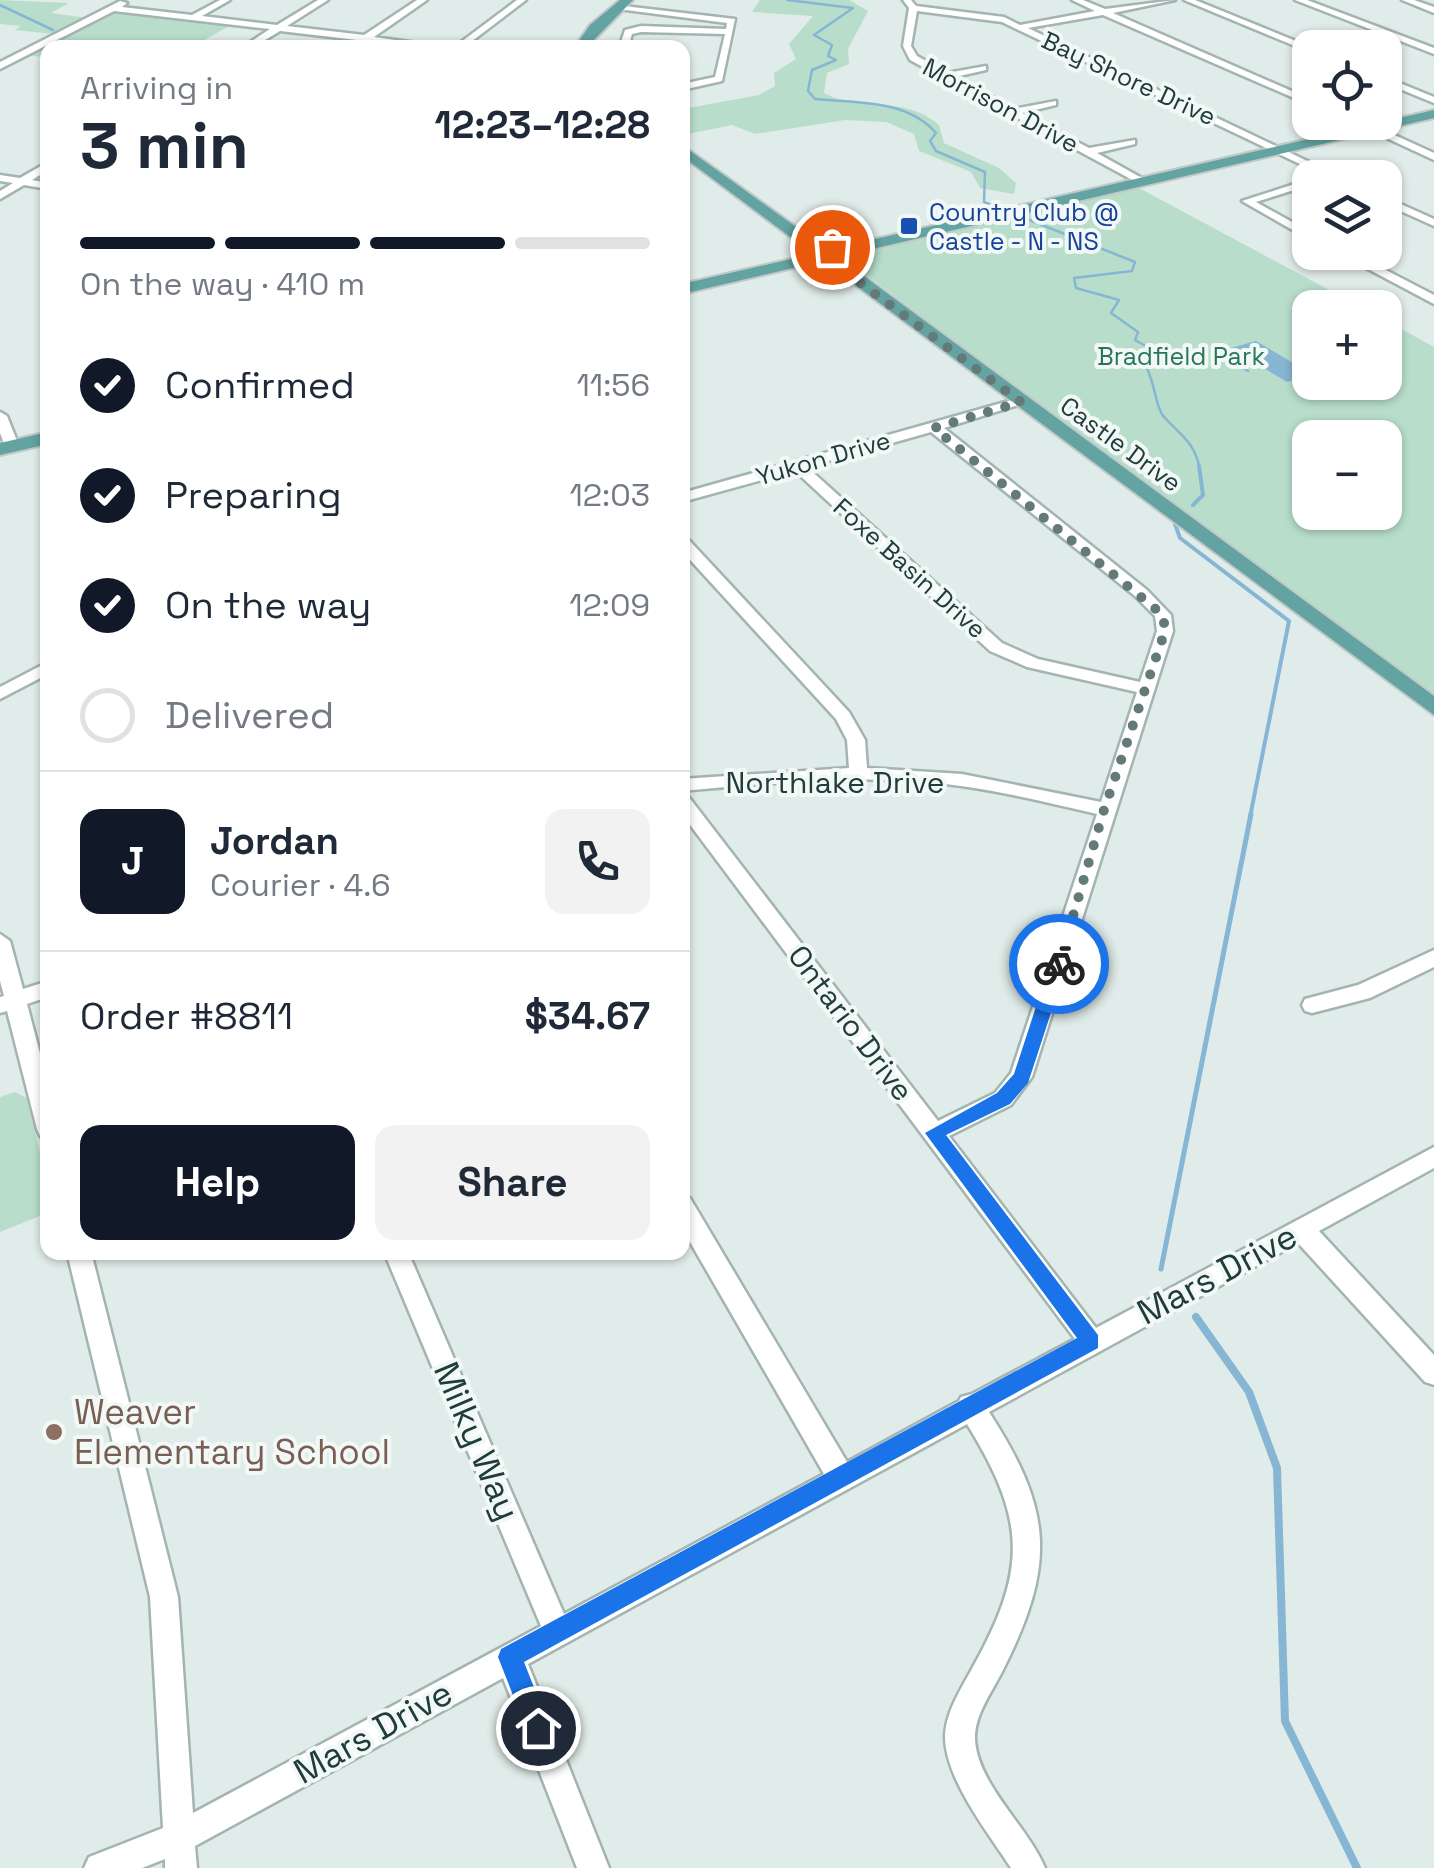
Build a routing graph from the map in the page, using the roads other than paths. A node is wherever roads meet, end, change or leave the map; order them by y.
1 (128, 0) edge
2 (226, 0) edge
3 (324, 0) edge
4 (423, 0) edge
5 (522, 0) edge
6 (1076, 0) edge
7 (1171, 0) edge
8 (1188, 0) edge
9 (1298, 0) edge
10 (1406, 0) edge
11 (710, 2) edge
12 (910, 4) edge
13 (627, 5) edge
14 (112, 8) junction
15 (1434, 10) edge
16 (1104, 12) junction
17 (694, 14) junction
18 (194, 18) junction
19 (279, 28) junction
20 (1021, 28) junction
21 (730, 32) junction
22 (366, 38) junction
23 (51, 40) edge
24 (259, 40) edge
25 (363, 40) edge
26 (382, 40) edge
27 (467, 40) edge
28 (589, 40) edge
29 (626, 40) edge
30 (1292, 43) edge
31 (40, 46) edge
32 (1434, 51) edge
33 (0, 53) edge
34 (20, 56) junction
35 (0, 66) edge
36 (984, 68) dead end
37 (944, 76) junction
38 (690, 86) edge
39 (1402, 87) edge
40 (1292, 94) edge
41 (1434, 100) edge
42 (1053, 103) dead end
43 (1434, 111) edge
44 (1012, 112) junction
45 (1402, 117) edge
46 (1402, 117) edge
47 (1307, 140) edge
48 (1398, 140) edge
49 (1131, 142) dead end
50 (1276, 148) junction
51 (1086, 152) junction
52 (1434, 156) edge
53 (690, 158) edge
54 (1300, 160) edge
55 (40, 170) edge
56 (0, 178) edge
57 (1138, 180) junction
58 (21, 182) junction
59 (40, 185) edge
60 (1292, 187) edge
61 (0, 196) edge
62 (1402, 208) edge
63 (1434, 223) edge
64 (1292, 227) edge
65 (821, 253) junction
66 (1376, 270) edge
67 (690, 279) edge
68 (690, 288) edge
69 (1434, 300) edge
70 (1021, 402) junction
71 (0, 416) edge
72 (934, 428) junction
73 (40, 431) edge
74 (40, 439) edge
75 (5, 443) edge
76 (798, 466) junction
77 (690, 496) edge
78 (690, 549) edge
79 (40, 672) edge
80 (1145, 688) junction
81 (0, 694) edge
82 (1434, 708) edge
83 (859, 775) junction
84 (690, 784) edge
85 (1104, 810) junction
86 (690, 811) edge
87 (0, 940) edge
88 (1434, 958) edge
89 (40, 991) edge
90 (7, 1003) edge
91 (1312, 1005) dead end
92 (40, 1104) edge
93 (934, 1133) junction
94 (1434, 1157) edge
95 (690, 1219) edge
96 (1300, 1229) junction
97 (81, 1260) edge
98 (399, 1260) edge
99 (1091, 1341) junction
100 (1434, 1372) edge
101 (970, 1406) junction
102 (840, 1476) junction
103 (557, 1630) junction
104 (510, 1657) junction
105 (179, 1838) junction
106 (100, 1868) edge
107 (181, 1868) edge
108 (593, 1868) edge
109 (1029, 1868) edge

1 - 14 street
2 - 18 street
3 - 19 street
4 - 22 street
5 - 27 street
6 - 16 street
7 - 16 street
8 - 30 street
9 - 32 street
10 - 15 street
11 - 17 street
12 - 20 street, Bay Shore Drive
12 - 37 street, Morrison Drive
13 - 17 street
13 - 28 main road
14 - 18 street
14 - 23 street
16 - 20 street
16 - 40 street
17 - 21 street
18 - 19 street
19 - 22 street
19 - 24 street
20 - 50 street, Bay Shore Drive
21 - 29 street
21 - 38 street
22 - 25 street
22 - 26 street
31 - 34 street
33 - 34 street
34 - 35 street
36 - 37 street
37 - 44 street, Morrison Drive
39 - 41 street
42 - 44 street
43 - 45 main road
43 - 46 main road
44 - 51 street, Morrison Drive
47 - 50 main road
48 - 52 street
49 - 51 street
50 - 54 street, Bay Shore Drive
50 - 57 main road
51 - 57 street, Morrison Drive
53 - 65 main road, Castle Drive
55 - 58 street
56 - 58 street
57 - 65 main road
58 - 59 street
58 - 61 street
60 - 64 street
62 - 63 street
65 - 67 main road
65 - 68 main road
65 - 70 main road, Castle Drive
66 - 69 street
70 - 72 street, Yukon Drive
70 - 82 main road, Castle Drive
71 - 75 street
72 - 76 street, Yukon Drive
72 - 80 street
73 - 75 main road
74 - 75 main road
76 - 77 street, Yukon Drive
76 - 80 street, Foxe Basin Drive
78 - 83 street
79 - 81 street
80 - 85 street
83 - 84 street, Northlake Drive
83 - 85 street, Northlake Drive
85 - 93 street
86 - 93 street, Ontario Drive
87 - 90 street
88 - 91 street
89 - 90 street
90 - 92 street
93 - 99 street, Ontario Drive
94 - 96 street, Mars Drive
95 - 102 street
96 - 99 street, Mars Drive
96 - 100 street
97 - 105 street
98 - 103 street, Milky Way
99 - 101 street, Mars Drive
101 - 102 street, Mars Drive
101 - 109 street
102 - 103 street, Mars Drive
103 - 104 street, Mars Drive
104 - 105 street, Mars Drive
104 - 108 street
105 - 106 street, Mars Drive
105 - 107 street

